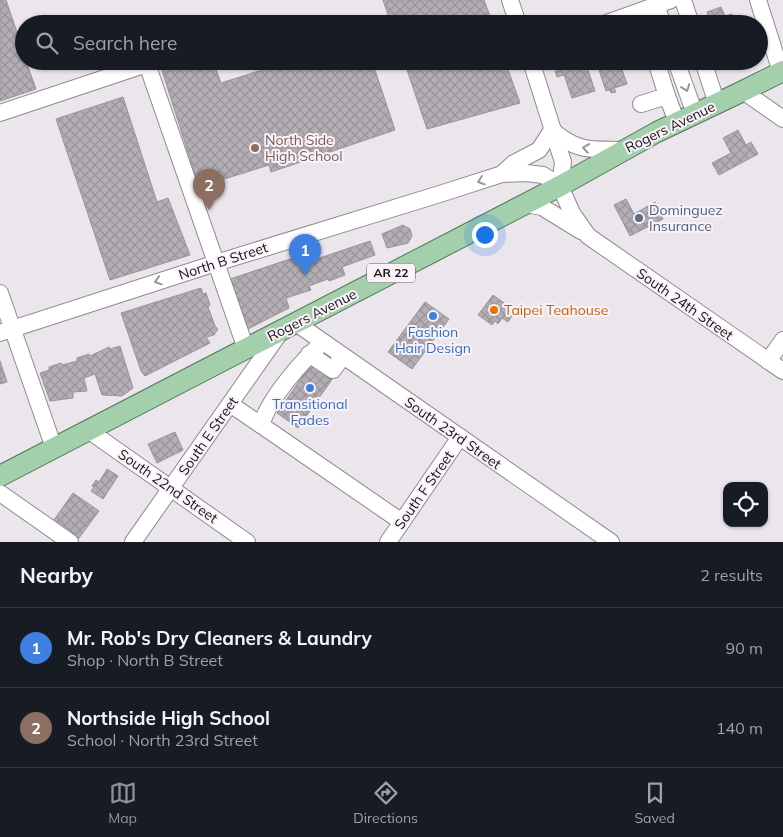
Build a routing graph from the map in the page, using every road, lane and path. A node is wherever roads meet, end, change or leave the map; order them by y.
1 (510, 0) edge
2 (683, 0) edge
3 (758, 0) edge
4 (664, 3) edge
5 (515, 15) edge
6 (646, 15) edge
7 (688, 15) edge
8 (763, 15) edge
9 (768, 30) edge
10 (129, 70) edge
11 (149, 70) edge
12 (534, 70) edge
13 (659, 70) edge
14 (678, 70) edge
15 (706, 70) edge
16 (782, 71) edge
17 (743, 91) junction
18 (668, 96) junction
19 (641, 104) dead end
20 (717, 104) junction
21 (0, 113) edge
22 (686, 118) junction
23 (783, 118) edge
24 (552, 130) junction
25 (624, 150) junction
26 (502, 174) junction
27 (560, 186) junction
28 (525, 204) junction
29 (588, 236) junction
30 (216, 263) junction
31 (0, 292) edge
32 (289, 327) junction
33 (6, 331) edge
34 (783, 340) edge
35 (323, 342) junction
36 (246, 349) junction
37 (309, 354) junction
38 (344, 356) junction
39 (768, 361) junction
40 (783, 372) edge
41 (230, 404) junction
42 (260, 425) junction
43 (88, 430) junction
44 (460, 438) junction
45 (54, 448) junction
46 (0, 476) edge
47 (172, 488) junction
48 (0, 493) edge
49 (402, 522) junction
50 (70, 542) edge
51 (133, 542) edge
52 (247, 542) edge
53 (388, 542) edge
54 (611, 542) edge

1 - 5 street
2 - 7 street
3 - 8 street
4 - 6 street
9 - 16 street
10 - 21 street
11 - 30 street
12 - 24 street
13 - 18 street
14 -> 22 street
15 - 20 street
16 - 17 main road, Rogers Avenue / AR 22
17 - 20 main road, Rogers Avenue / AR 22
17 - 23 street
18 - 19 street
18 - 22 street
20 - 22 main road, Rogers Avenue / AR 22
22 - 25 main road, Rogers Avenue / AR 22
25 -> 24 street
24 - 26 street
24 - 27 street
25 - 27 main road, Rogers Avenue / AR 22
26 - 27 street, North B Street
26 -> 30 street, North B Street
27 - 28 main road, Rogers Avenue / AR 22
27 - 29 street, South 24th Street
28 - 29 street, South 24th Street
28 - 32 main road, Rogers Avenue / AR 22
29 - 39 street, South 24th Street
30 -> 33 street, North B Street
30 - 36 street
31 - 33 street
32 - 35 street, South 23rd Street
32 - 36 main road, Rogers Avenue / AR 22
32 - 41 street, South E Street
33 - 45 street
34 - 39 street
35 - 37 street
35 - 38 street, South 23rd Street
36 - 43 main road, Rogers Avenue / AR 22
37 - 38 street
37 - 42 street
38 - 44 street, South 23rd Street
39 - 40 street, South 24th Street
41 - 42 street
41 - 47 street, South E Street
42 - 49 street
43 - 45 main road, Rogers Avenue / AR 22
43 - 47 street, South 22nd Street
44 - 49 street, South F Street
44 - 54 street, South 23rd Street
45 - 46 main road, Rogers Avenue / AR 22
47 - 51 street, South E Street
47 - 52 street, South 22nd Street
48 - 50 street
49 - 53 street, South F Street

